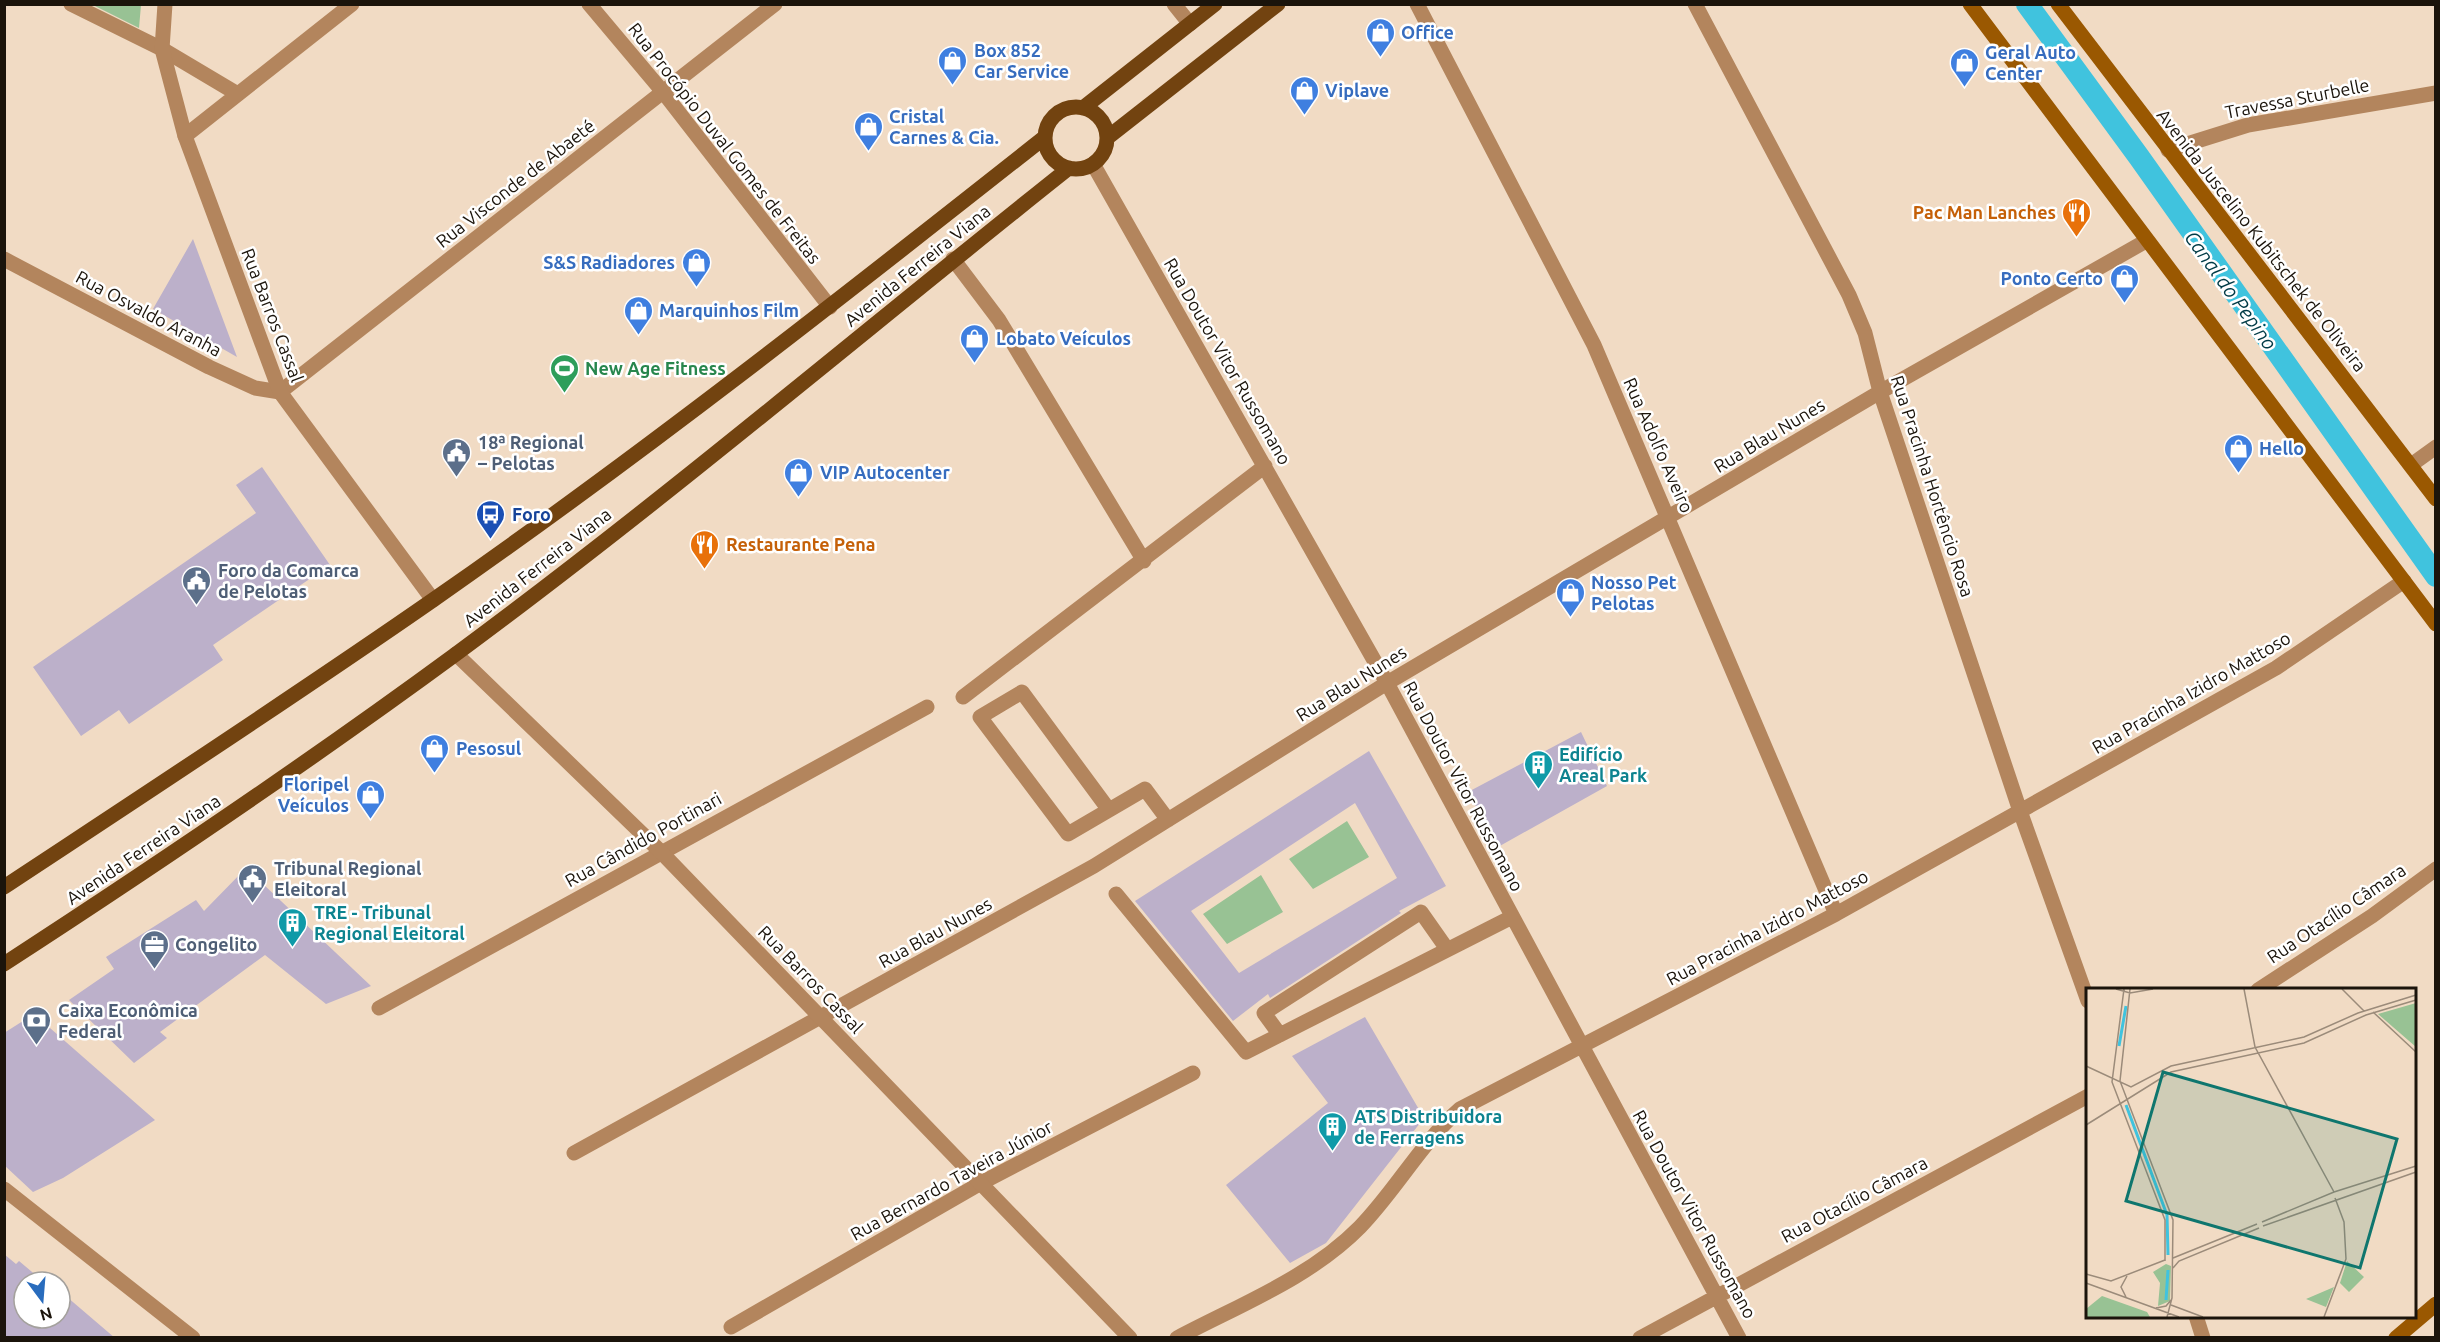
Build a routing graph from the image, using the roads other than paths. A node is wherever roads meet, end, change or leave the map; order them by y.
1 (71, 4) edge
2 (165, 4) edge
3 (352, 4) edge
4 (589, 4) edge
5 (775, 4) edge
6 (1174, 4) edge
7 (1215, 4) edge
8 (1278, 4) edge
9 (1417, 4) edge
10 (1695, 4) edge
11 (1970, 4) edge
12 (2058, 4) edge
13 (1190, 24) junction
14 (162, 49) junction
15 (663, 92) junction
16 (236, 93) junction
17 (2436, 93) edge
18 (1083, 108) junction
19 (184, 136) junction
20 (1045, 137) junction
21 (1107, 138) junction
22 (2168, 150) junction
23 (1093, 164) junction
24 (1069, 168) junction
25 (2146, 241) junction
26 (4, 259) edge
27 (953, 259) junction
28 (830, 307) junction
29 (280, 392) junction
30 (1880, 392) junction
31 (2436, 447) edge
32 (2411, 465) junction
33 (1265, 466) junction
34 (2436, 499) edge
35 (1669, 516) junction
36 (1144, 561) junction
37 (2404, 581) junction
38 (433, 600) junction
39 (2436, 624) edge
40 (456, 654) junction
41 (1387, 683) junction
42 (963, 697) dead end
43 (927, 707) dead end
44 (1109, 810) junction
45 (2020, 811) junction
46 (1168, 820) junction
47 (660, 852) junction
48 (2436, 868) edge
49 (4, 887) edge
50 (1116, 894) dead end
51 (1836, 914) junction
52 (1512, 917) junction
53 (1447, 949) junction
54 (4, 964) edge
55 (2261, 988) edge
56 (2086, 995) edge
57 (379, 1008) dead end
58 (821, 1017) junction
59 (1280, 1035) junction
60 (1581, 1045) junction
61 (1192, 1073) dead end
62 (2086, 1097) edge
63 (574, 1153) dead end
64 (981, 1183) junction
65 (4, 1189) edge
66 (1716, 1295) junction
67 (2436, 1304) edge
68 (2196, 1318) edge
69 (731, 1327) dead end
70 (193, 1338) edge
71 (1131, 1338) edge
72 (1177, 1338) edge
73 (1640, 1338) edge
74 (1739, 1338) edge
75 (2203, 1338) edge
76 (2396, 1338) edge

1 - 14 street
2 - 14 street, Rua Barros Cassal
3 - 16 street
4 - 15 street, Rua Procópio Duval Gomes de Freitas
5 - 15 street, Rua Visconde de Abaeté
6 - 13 street
7 - 13 main road
8 - 21 main road
9 - 35 street, Rua Adolfo Aveiro
10 - 30 street, Rua Pracinha Hortêncio Rosa
11 - 25 main road
12 - 22 main road, Avenida Juscelino Kubitschek de Oliveira
13 - 18 main road
14 - 16 street
14 - 19 street, Rua Barros Cassal
15 - 28 street, Rua Procópio Duval Gomes de Freitas
15 - 29 street, Rua Visconde de Abaeté
16 - 19 street
17 - 22 street, Travessa Sturbelle
18 - 20 main road
18 - 21 main road
19 - 29 street, Rua Barros Cassal
20 - 24 main road
20 - 28 main road, Avenida Ferreira Viana
21 - 23 main road
22 - 32 main road, Avenida Juscelino Kubitschek de Oliveira
23 - 24 main road
23 - 33 street, Rua Doutor Vitor Russomano
24 - 27 main road, Avenida Ferreira Viana
25 - 30 street, Rua Blau Nunes
25 - 37 main road
26 - 29 street, Rua Osvaldo Aranha
27 - 36 street
27 - 40 main road, Avenida Ferreira Viana
28 - 38 main road, Avenida Ferreira Viana
29 - 38 street, Rua Barros Cassal
30 - 35 street, Rua Blau Nunes
30 - 45 street, Rua Pracinha Hortêncio Rosa
31 - 32 street
32 - 34 main road, Avenida Juscelino Kubitschek de Oliveira
33 - 36 street
33 - 41 street, Rua Doutor Vitor Russomano
35 - 41 street, Rua Blau Nunes
35 - 51 street, Rua Adolfo Aveiro
36 - 42 street
37 - 39 main road
37 - 45 street, Rua Pracinha Izidro Mattoso
38 - 49 main road, Avenida Ferreira Viana
40 - 47 street, Rua Barros Cassal
40 - 54 main road, Avenida Ferreira Viana
41 - 46 street, Rua Blau Nunes
41 - 52 street, Rua Doutor Vitor Russomano
43 - 47 street, Rua Cândido Portinari
44 - 44 street
44 - 46 street
45 - 51 street, Rua Pracinha Izidro Mattoso
45 - 56 street, Rua Pracinha Hortêncio Rosa
46 - 58 street, Rua Blau Nunes
47 - 57 street, Rua Cândido Portinari
47 - 58 street, Rua Barros Cassal
48 - 55 street, Rua Otacílio Câmara
50 - 59 street
51 - 60 street, Rua Pracinha Izidro Mattoso
52 - 53 street
52 - 60 street, Rua Doutor Vitor Russomano
53 - 59 street
53 - 59 street
58 - 63 street, Rua Blau Nunes
58 - 64 street, Rua Barros Cassal
60 - 66 street, Rua Doutor Vitor Russomano
60 - 72 street, Rua Pracinha Izidro Mattoso
61 - 64 street, Rua Bernardo Taveira Júnior
62 - 66 street, Rua Otacílio Câmara
64 - 69 street, Rua Bernardo Taveira Júnior
64 - 71 street, Rua Barros Cassal
65 - 70 street
66 - 73 street, Rua Otacílio Câmara
66 - 74 street, Rua Doutor Vitor Russomano
67 - 76 main road
68 - 75 street

